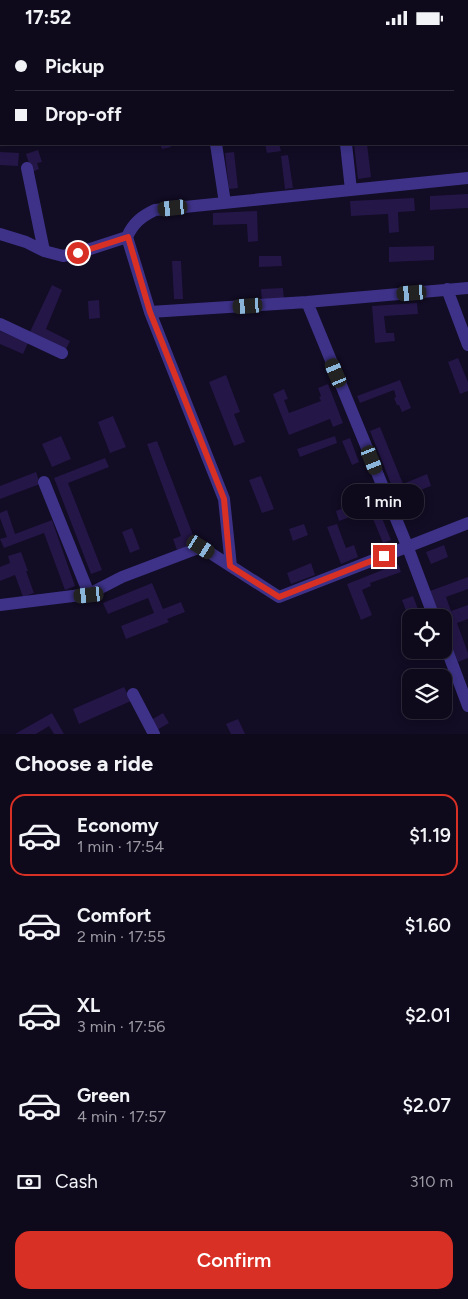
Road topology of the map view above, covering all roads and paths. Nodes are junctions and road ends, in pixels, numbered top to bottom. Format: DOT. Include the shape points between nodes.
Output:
graph roads {
  1 [pos="216,145"];
  2 [pos="346,145"];
  3 [pos="27,168"];
  4 [pos="468,178"];
  5 [pos="351,190"];
  6 [pos="225,203"];
  7 [pos="0,234"];
  8 [pos="128,237"];
  9 [pos="44,251"];
  10 [pos="468,288"];
  11 [pos="447,289"];
  12 [pos="307,303"];
  13 [pos="150,312"];
  14 [pos="0,324"];
  15 [pos="468,345"];
  16 [pos="62,353"];
  17 [pos="44,482"];
  18 [pos="468,523"];
  19 [pos="405,548"];
  20 [pos="230,566"];
  21 [pos="89,595"];
  22 [pos="0,605"];
  23 [pos="431,609"];
  24 [pos="450,659"];
  25 [pos="133,694"];
  26 [pos="468,706"];
  27 [pos="154,734"];
  1 -- 6 [label="street"];
  2 -- 5 [label="street"];
  3 -- 9 [label="street"];
  4 -- 5 [label="street"];
  5 -- 6 [label="street"];
  6 -- 8 [label="street" via="155,210 135,223"];
  7 -- 9 [label="street"];
  8 -- 9 [label="street" via="63,256"];
  8 -- 13 [label="street"];
  10 -- 11 [label="street"];
  11 -- 12 [label="street"];
  11 -- 15 [label="street"];
  12 -- 13 [label="street"];
  12 -- 19 [label="street"];
  13 -- 20 [label="street" via="224,499"];
  14 -- 16 [label="street"];
  17 -- 21 [label="street"];
  18 -- 19 [label="street"];
  19 -- 20 [label="street" via="279,597"];
  19 -- 23 [label="street"];
  20 -- 21 [label="street" via="201,547 122,577"];
  21 -- 22 [label="street"];
  24 -- 26 [label="street"];
  25 -- 27 [label="street"];
}
